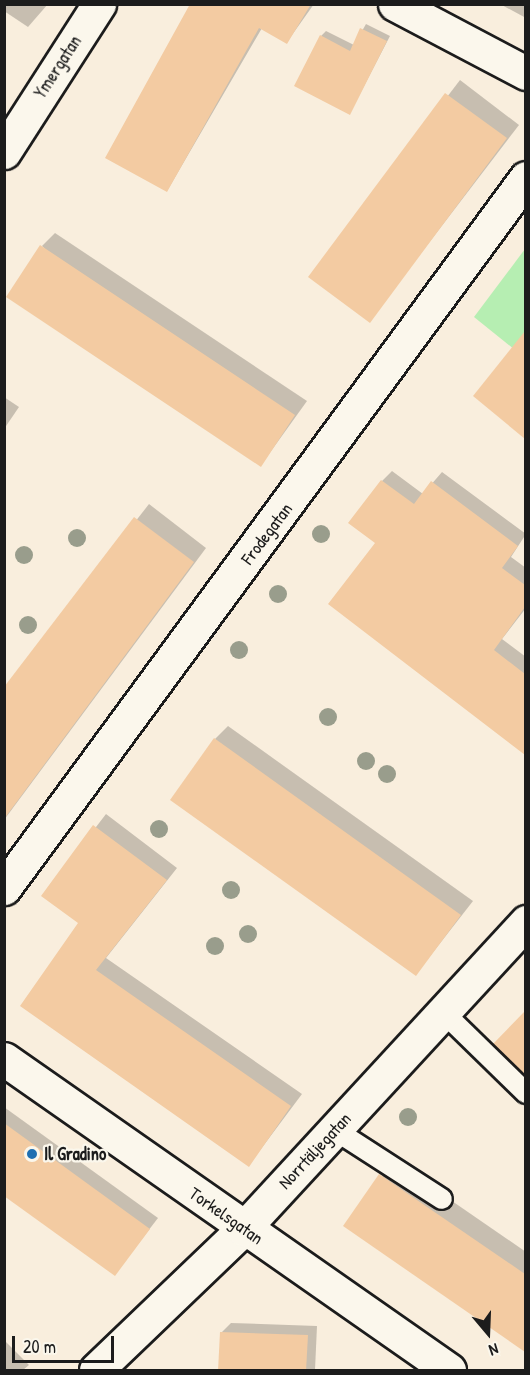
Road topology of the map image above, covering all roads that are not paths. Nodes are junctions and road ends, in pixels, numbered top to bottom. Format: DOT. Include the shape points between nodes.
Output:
graph roads {
  1 [pos="99,4"];
  2 [pos="395,4"];
  3 [pos="525,73"];
  4 [pos="9,134"];
  5 [pos="525,178"];
  6 [pos="4,888"];
  7 [pos="525,922"];
  8 [pos="443,1012"];
  9 [pos="4,1059"];
  10 [pos="525,1093"];
  11 [pos="335,1130"];
  12 [pos="442,1199"];
  13 [pos="243,1229"];
  14 [pos="96,1371"];
  15 [pos="449,1371"];
  1 -- 4 [label="street, Ymergatan"];
  2 -- 3 [label="street"];
  5 -- 6 [label="street, Frodegatan"];
  7 -- 8 [label="street, Norrtäljegatan"];
  8 -- 10 [label="lane"];
  8 -- 11 [label="street, Norrtäljegatan"];
  9 -- 13 [label="street, Torkelsgatan"];
  11 -- 12 [label="lane"];
  11 -- 13 [label="street, Norrtäljegatan"];
  13 -- 14 [label="street, Norrtäljegatan"];
  13 -- 15 [label="street, Torkelsgatan"];
}
